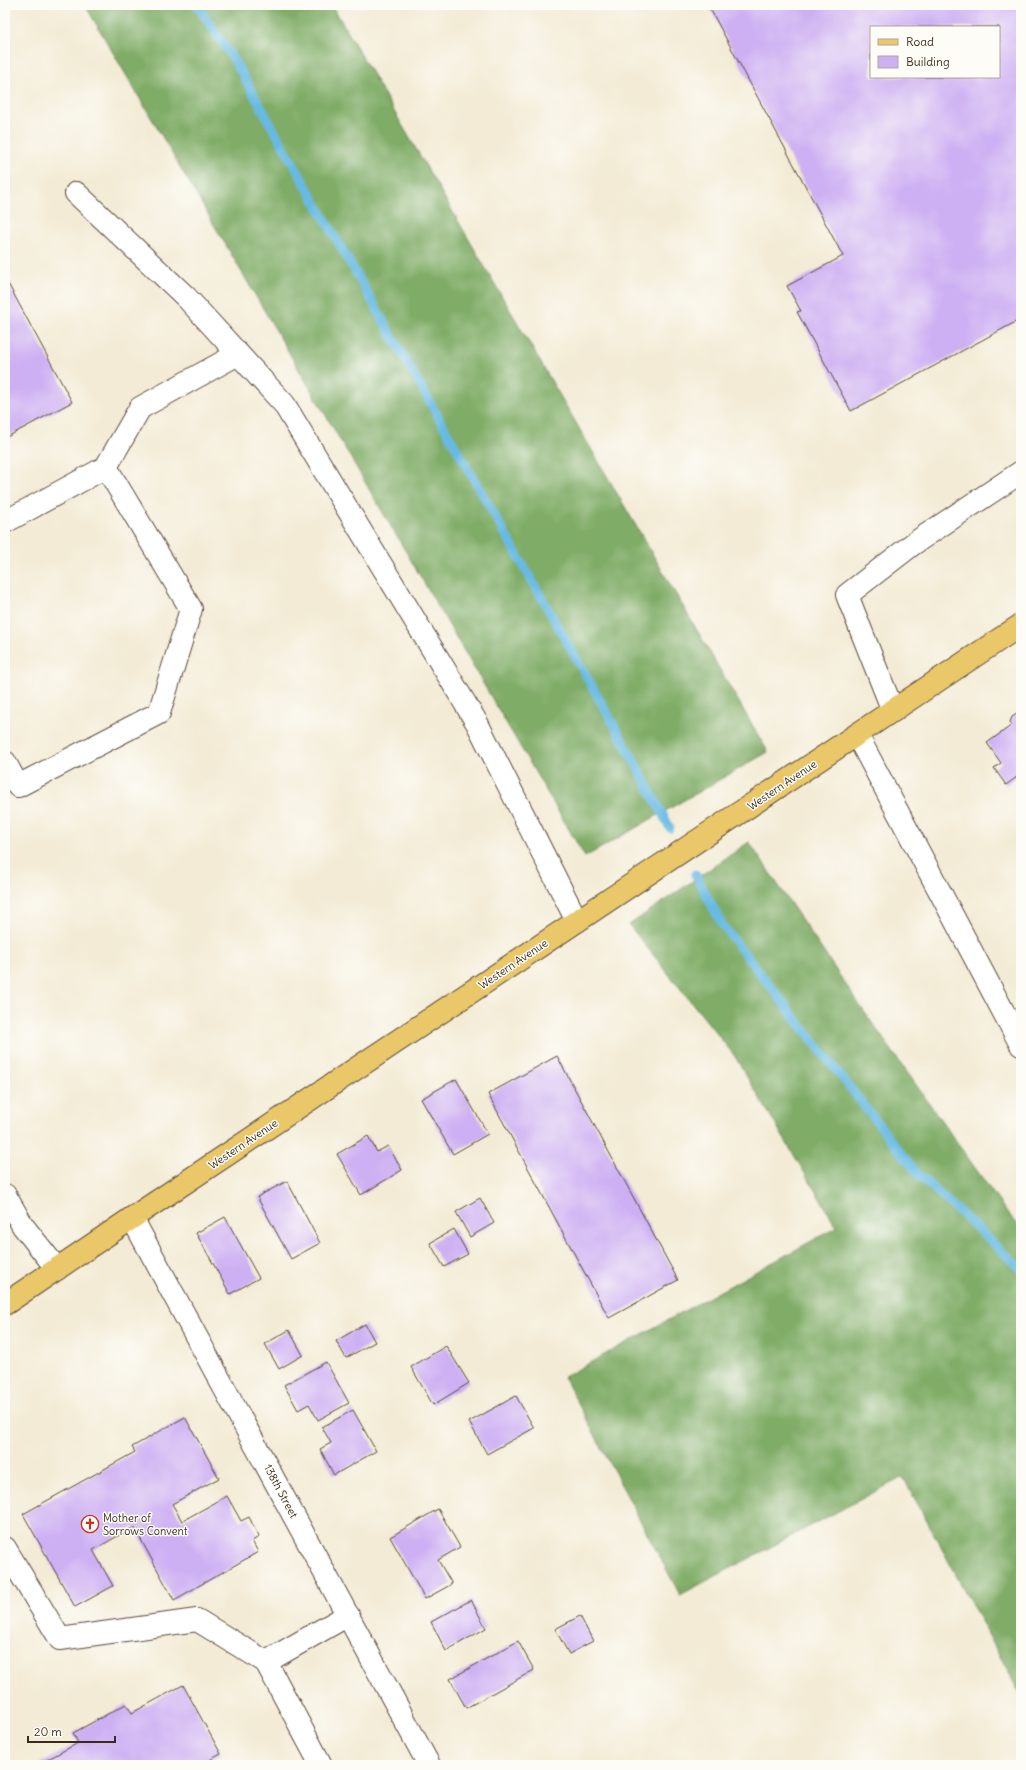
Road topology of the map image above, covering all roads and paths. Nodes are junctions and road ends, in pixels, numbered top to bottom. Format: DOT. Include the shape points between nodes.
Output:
graph roads {
  1 [pos="76,193"];
  2 [pos="238,354"];
  3 [pos="106,467"];
  4 [pos="1021,472"];
  5 [pos="5,522"];
  6 [pos="1020,630"];
  7 [pos="893,711"];
  8 [pos="857,735"];
  9 [pos="5,762"];
  10 [pos="577,921"];
  11 [pos="1021,1045"];
  12 [pos="5,1195"];
  13 [pos="132,1218"];
  14 [pos="57,1269"];
  15 [pos="5,1304"];
  16 [pos="5,1548"];
  17 [pos="348,1615"];
  18 [pos="266,1662"];
  19 [pos="321,1765"];
  20 [pos="429,1765"];
  1 -- 2 [label="street" via="186,297"];
  2 -- 3 [label="street" via="140,408"];
  2 -- 10 [label="street" via="284,404 477,723"];
  3 -- 5 [label="street"];
  3 -- 9 [label="street" via="191,609 159,713 18,786"];
  4 -- 7 [label="street" via="913,544 847,595"];
  6 -- 7 [label="main road, Western Avenue"];
  7 -- 8 [label="main road, Western Avenue"];
  8 -- 10 [label="main road, Western Avenue"];
  8 -- 11 [label="street"];
  10 -- 13 [label="main road, Western Avenue"];
  12 -- 14 [label="street" via="23,1226"];
  13 -- 14 [label="main road, Western Avenue"];
  13 -- 17 [label="street, 138th Street"];
  14 -- 15 [label="main road, Western Avenue"];
  16 -- 18 [label="street" via="60,1639 197,1620"];
  17 -- 18 [label="street"];
  17 -- 20 [label="street, 138th Street"];
  18 -- 19 [label="street"];
}
